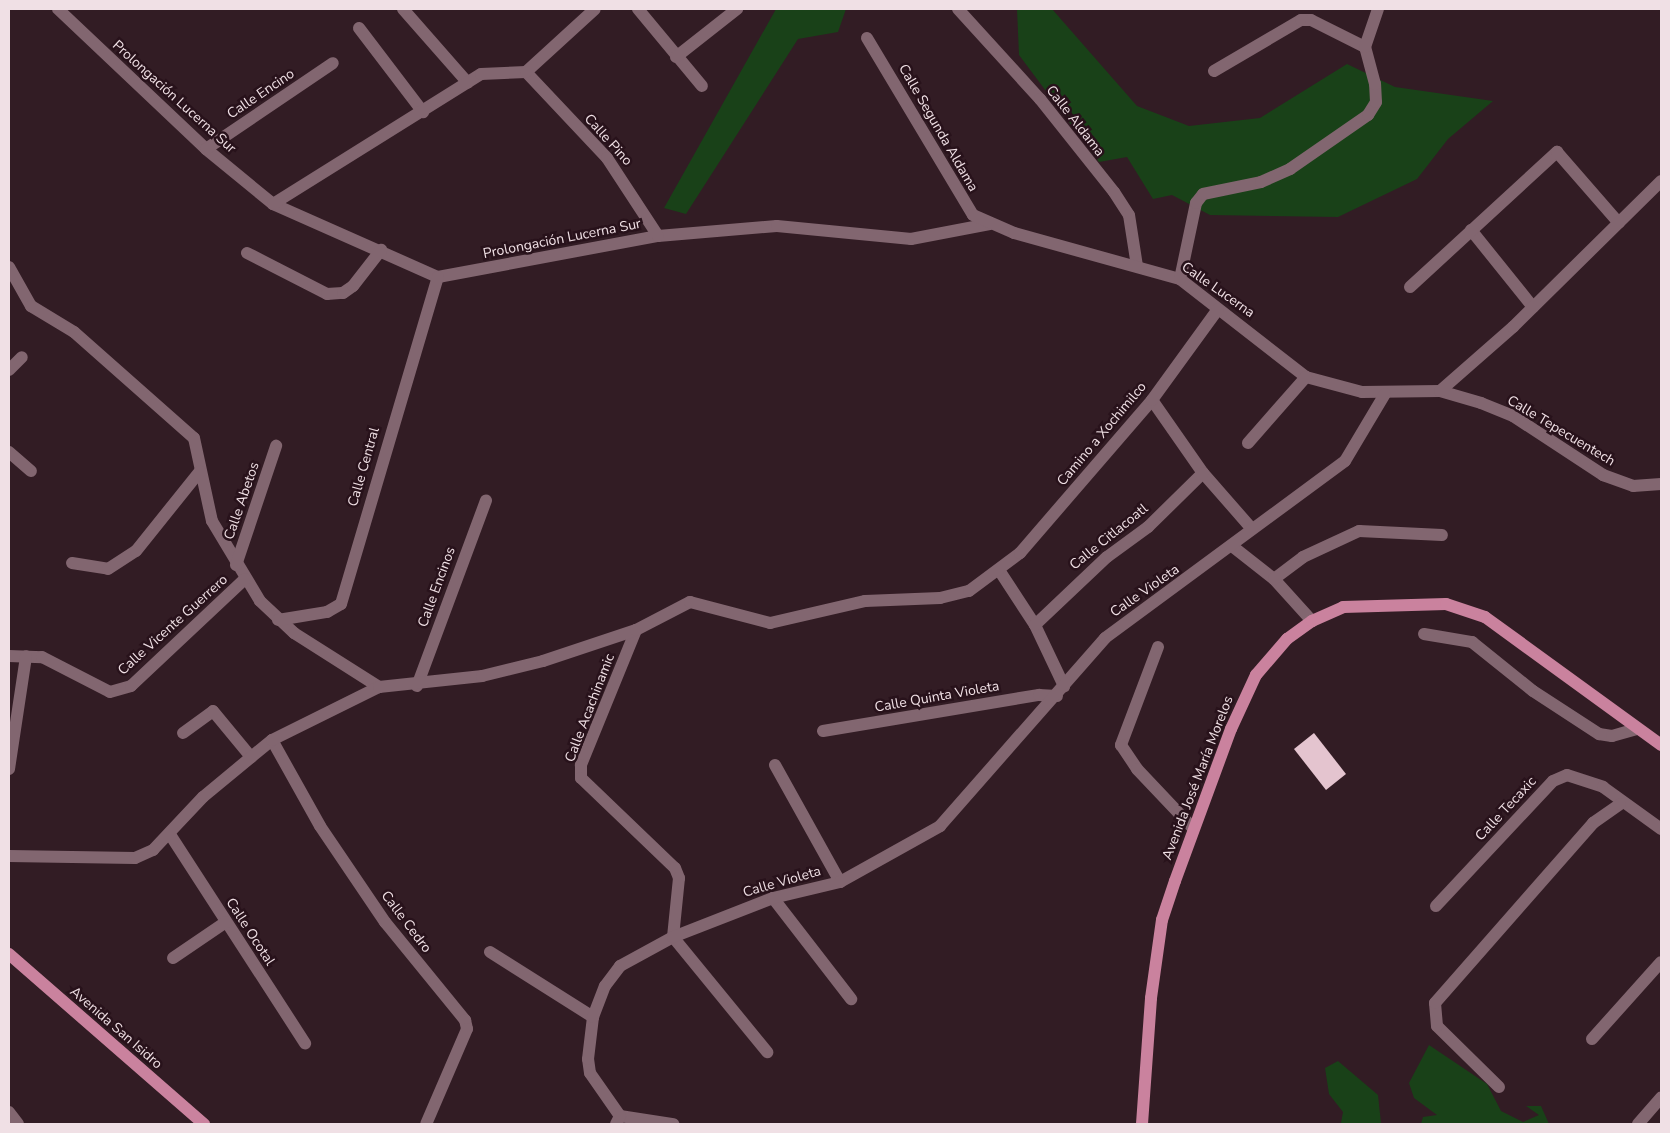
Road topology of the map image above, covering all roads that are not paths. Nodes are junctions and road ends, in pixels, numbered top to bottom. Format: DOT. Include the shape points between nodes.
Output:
graph roads {
  1 [pos="58,9"];
  2 [pos="403,9"];
  3 [pos="595,9"];
  4 [pos="638,9"];
  5 [pos="737,9"];
  6 [pos="958,9"];
  7 [pos="1378,9"];
  8 [pos="359,28"];
  9 [pos="867,38"];
  10 [pos="1365,47"];
  11 [pos="676,57"];
  12 [pos="333,63"];
  13 [pos="1214,71"];
  14 [pos="526,72"];
  15 [pos="468,83"];
  16 [pos="702,86"];
  17 [pos="424,112"];
  18 [pos="206,149"];
  19 [pos="1661,181"];
  20 [pos="274,204"];
  21 [pos="1619,223"];
  22 [pos="990,224"];
  23 [pos="1471,230"];
  24 [pos="658,236"];
  25 [pos="381,250"];
  26 [pos="247,253"];
  27 [pos="1138,266"];
  28 [pos="9,267"];
  29 [pos="438,277"];
  30 [pos="1180,279"];
  31 [pos="1410,288"];
  32 [pos="1533,307"];
  33 [pos="1218,309"];
  34 [pos="22,358"];
  35 [pos="9,370"];
  36 [pos="1306,377"];
  37 [pos="1440,391"];
  38 [pos="1385,394"];
  39 [pos="1152,400"];
  40 [pos="1248,443"];
  41 [pos="276,446"];
  42 [pos="9,452"];
  43 [pos="200,471"];
  44 [pos="31,472"];
  45 [pos="1203,473"];
  46 [pos="1661,484"];
  47 [pos="486,500"];
  48 [pos="1252,529"];
  49 [pos="1442,535"];
  50 [pos="1232,546"];
  51 [pos="72,563"];
  52 [pos="236,565"];
  53 [pos="998,570"];
  54 [pos="245,579"];
  55 [pos="1274,579"];
  56 [pos="278,620"];
  57 [pos="1312,621"];
  58 [pos="1035,625"];
  59 [pos="636,630"];
  60 [pos="1424,634"];
  61 [pos="1158,647"];
  62 [pos="9,656"];
  63 [pos="26,656"];
  64 [pos="417,686"];
  65 [pos="379,687"];
  66 [pos="1061,691"];
  67 [pos="1636,729"];
  68 [pos="823,732"];
  69 [pos="183,733"];
  70 [pos="272,740"];
  71 [pos="1661,746"];
  72 [pos="251,757"];
  73 [pos="775,765"];
  74 [pos="9,769"];
  75 [pos="1620,804"];
  76 [pos="1193,828"];
  77 [pos="1661,829"];
  78 [pos="171,836"];
  79 [pos="9,856"];
  80 [pos="840,882"];
  81 [pos="772,898"];
  82 [pos="1436,906"];
  83 [pos="226,922"];
  84 [pos="673,936"];
  85 [pos="490,952"];
  86 [pos="9,954"];
  87 [pos="173,958"];
  88 [pos="1661,962"];
  89 [pos="851,999"];
  90 [pos="594,1017"];
  91 [pos="1592,1039"];
  92 [pos="305,1043"];
  93 [pos="767,1052"];
  94 [pos="1499,1087"];
  95 [pos="1661,1098"];
  96 [pos="9,1112"];
  97 [pos="618,1120"];
  98 [pos="18,1124"];
  99 [pos="204,1124"];
  100 [pos="426,1124"];
  101 [pos="673,1124"];
  102 [pos="1142,1124"];
  103 [pos="1638,1124"];
  1 -- 18 [label="street, Prolongación Lucerna Sur"];
  2 -- 15 [label="street"];
  3 -- 14 [label="street"];
  4 -- 11 [label="street"];
  5 -- 11 [label="street"];
  6 -- 27 [label="street, Calle Aldama" via="1040,99 1114,192 1129,215"];
  7 -- 10 [label="street"];
  8 -- 17 [label="street"];
  9 -- 22 [label="street, Calle Segunda Aldama" via="919,120 964,204"];
  10 -- 13 [label="street" via="1311,20 1302,20"];
  10 -- 30 [label="street" via="1375,93 1368,115 1290,169 1261,182 1203,194 1196,203"];
  11 -- 16 [label="street"];
  12 -- 18 [label="street, Calle Encino"];
  14 -- 15 [label="street" via="481,74"];
  14 -- 24 [label="street, Calle Pino" via="607,158"];
  15 -- 17 [label="street"];
  17 -- 20 [label="street"];
  18 -- 20 [label="street, Prolongación Lucerna Sur"];
  19 -- 21 [label="street"];
  20 -- 25 [label="street, Prolongación Lucerna Sur"];
  21 -- 23 [label="street" via="1557,152"];
  21 -- 32 [label="street"];
  22 -- 24 [label="street, Prolongación Lucerna Sur" via="911,240 777,226"];
  22 -- 27 [label="street, Calle Lucerna"];
  23 -- 31 [label="street"];
  23 -- 32 [label="street"];
  24 -- 29 [label="street, Prolongación Lucerna Sur"];
  25 -- 26 [label="street" via="353,286 343,293 327,294"];
  25 -- 29 [label="street, Prolongación Lucerna Sur"];
  27 -- 30 [label="street, Calle Lucerna"];
  28 -- 43 [label="street" via="31,306 74,332 194,438"];
  29 -- 56 [label="street, Calle Central" via="341,604 327,612"];
  30 -- 33 [label="street, Calle Lucerna"];
  32 -- 37 [label="street"];
  33 -- 36 [label="street, Calle Lucerna"];
  33 -- 39 [label="street, Camino a Xochimilco"];
  34 -- 35 [label="street"];
  36 -- 38 [label="street, Calle Lucerna" via="1333,387"];
  36 -- 40 [label="street"];
  37 -- 38 [label="street, Calle Tepecuentech"];
  37 -- 46 [label="street, Calle Tepecuentech" via="1512,416 1603,475 1633,486"];
  38 -- 48 [label="street, Calle Violeta" via="1345,461"];
  39 -- 45 [label="street"];
  39 -- 53 [label="street, Camino a Xochimilco" via="1020,552"];
  41 -- 52 [label="street, Calle Abetos"];
  42 -- 44 [label="street"];
  43 -- 51 [label="street" via="136,551 108,569"];
  43 -- 52 [label="street" via="212,521"];
  45 -- 48 [label="street"];
  45 -- 58 [label="street, Calle Citlacoatl"];
  47 -- 64 [label="street, Calle Encinos"];
  48 -- 50 [label="street, Calle Violeta"];
  49 -- 55 [label="street" via="1359,531 1304,557"];
  50 -- 55 [label="street"];
  50 -- 66 [label="street, Calle Violeta" via="1105,638"];
  52 -- 54 [label="street"];
  53 -- 58 [label="street"];
  53 -- 59 [label="street, Camino a Xochimilco" via="969,591 940,598 865,601 770,623 690,602"];
  54 -- 56 [label="street"];
  54 -- 63 [label="street, Calle Vicente Guerrero" via="131,686 110,692 42,657"];
  55 -- 57 [label="street"];
  56 -- 65 [label="street"];
  57 -- 67 [label="main road, Avenida José María Morelos" via="1342,607 1446,604 1485,618"];
  57 -- 76 [label="main road, Avenida José María Morelos" via="1288,639 1256,675"];
  58 -- 66 [label="street"];
  59 -- 64 [label="street, Camino a Xochimilco" via="543,661"];
  59 -- 84 [label="street, Calle Acachinamic" via="581,765 581,778 675,868 679,878"];
  60 -- 67 [label="street" via="1472,642 1533,691 1599,734 1612,736"];
  61 -- 76 [label="street" via="1121,746 1137,769"];
  62 -- 63 [label="street, Calle Vicente Guerrero"];
  63 -- 74 [label="street"];
  64 -- 65 [label="street, Camino a Xochimilco"];
  65 -- 70 [label="street"];
  66 -- 68 [label="street, Calle Quinta Violeta"];
  66 -- 80 [label="street, Calle Violeta" via="940,826"];
  67 -- 71 [label="main road, Avenida José María Morelos"];
  69 -- 72 [label="street" via="213,711"];
  70 -- 72 [label="street"];
  70 -- 100 [label="street, Calle Cedro" via="320,826 385,922 465,1020 467,1029"];
  72 -- 78 [label="street" via="203,797"];
  73 -- 80 [label="street"];
  75 -- 77 [label="street, Calle Tecaxic"];
  75 -- 82 [label="street, Calle Tecaxic" via="1586,779 1567,775 1553,781"];
  75 -- 94 [label="street" via="1594,823 1435,1002 1437,1026"];
  76 -- 102 [label="main road, Avenida José María Morelos" via="1162,920 1143,1059"];
  78 -- 79 [label="street" via="135,858"];
  78 -- 83 [label="street, Calle Ocotal"];
  80 -- 81 [label="street, Calle Violeta"];
  81 -- 84 [label="street, Calle Violeta"];
  81 -- 89 [label="street"];
  83 -- 87 [label="street"];
  83 -- 92 [label="street, Calle Ocotal"];
  84 -- 90 [label="street, Calle Violeta" via="612,973"];
  84 -- 93 [label="street"];
  85 -- 90 [label="street"];
  86 -- 99 [label="main road, Avenida San Isidro"];
  88 -- 91 [label="street"];
  90 -- 97 [label="street, Calle Violeta" via="590,1073"];
  95 -- 103 [label="street"];
  96 -- 98 [label="street"];
  97 -- 101 [label="street"];
}
